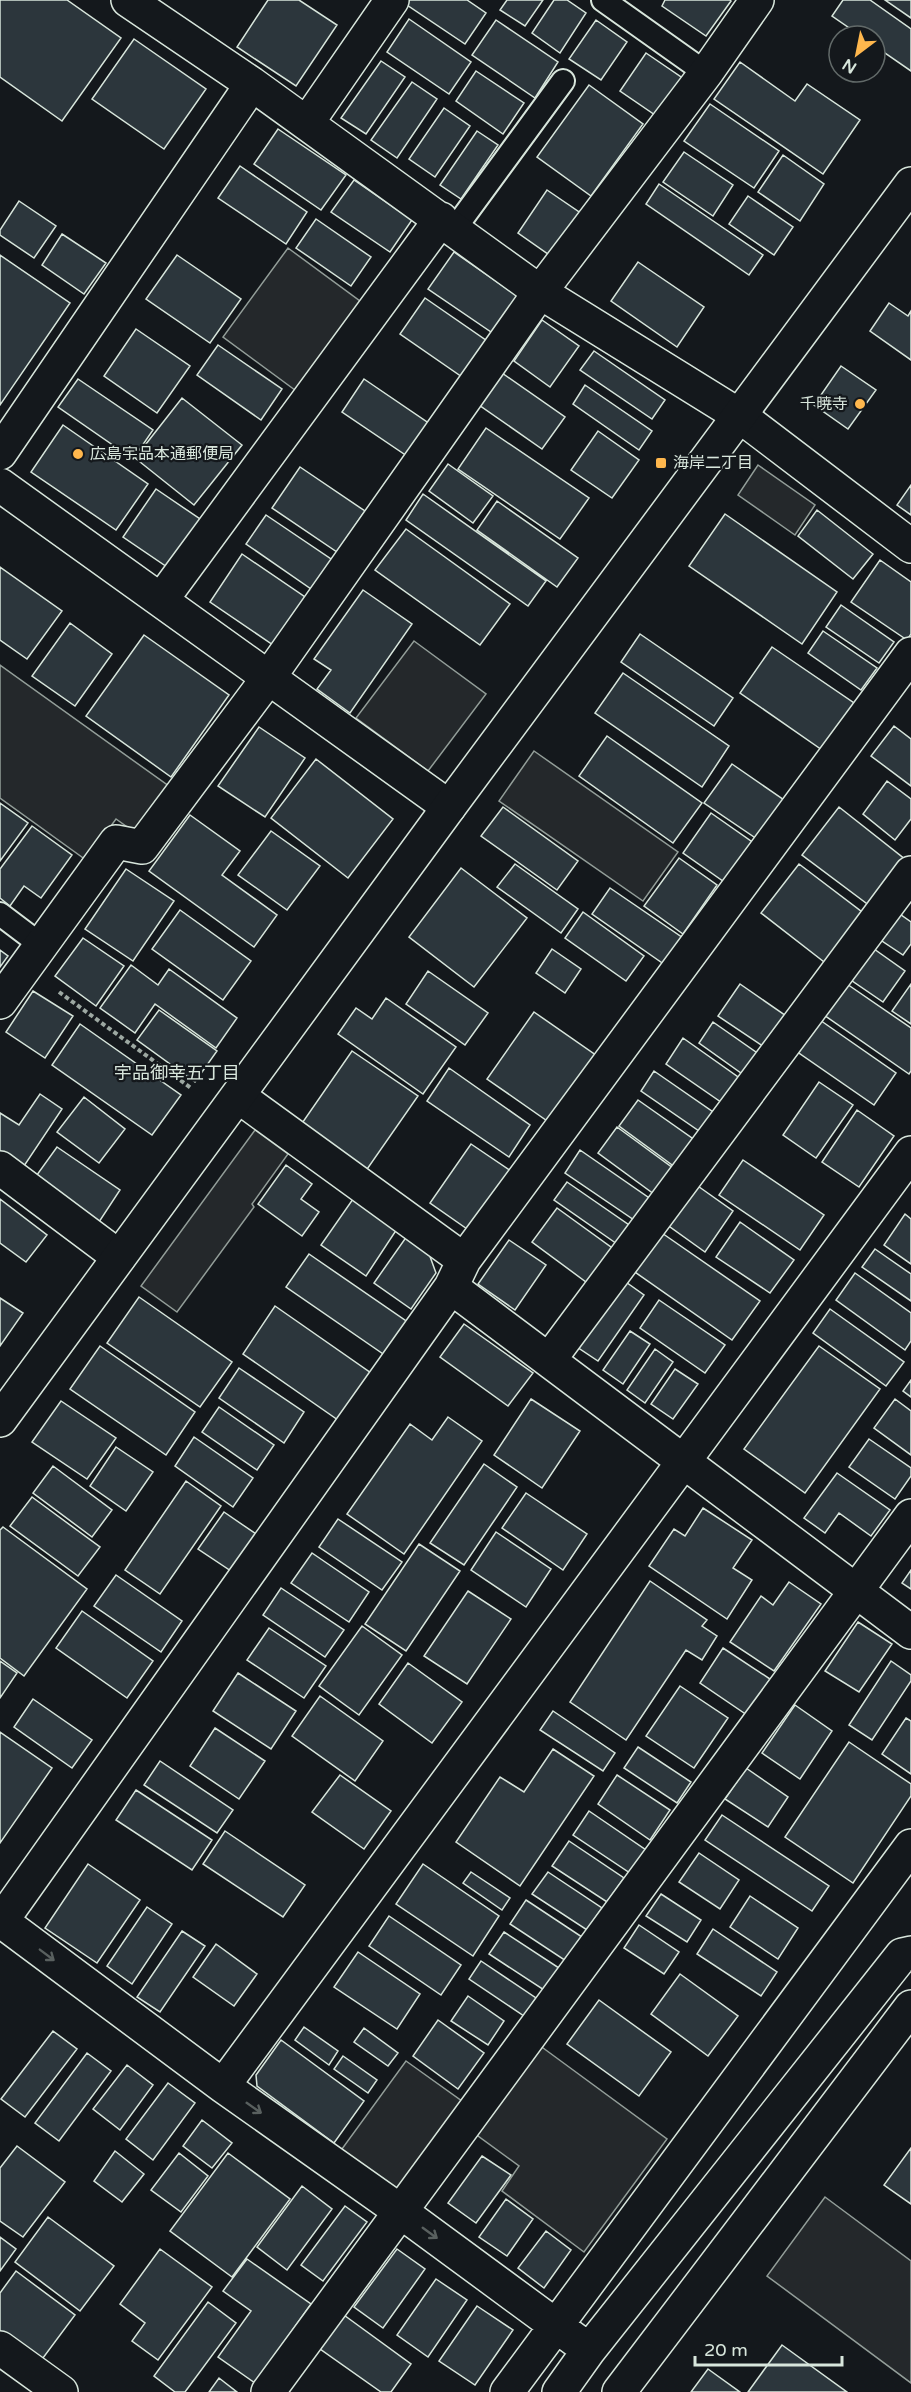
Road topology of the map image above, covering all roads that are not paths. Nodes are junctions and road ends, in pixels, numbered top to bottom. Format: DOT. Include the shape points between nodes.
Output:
graph roads {
  1 [pos="128,0"];
  2 [pos="392,0"];
  3 [pos="603,0"];
  4 [pos="757,0"];
  5 [pos="706,73"];
  6 [pos="563,81"];
  7 [pos="252,84"];
  8 [pos="307,123"];
  9 [pos="911,184"];
  10 [pos="447,225"];
  11 [pos="540,292"];
  12 [pos="740,416"];
  13 [pos="0,453"];
  14 [pos="0,484"];
  15 [pos="911,546"];
  16 [pos="162,599"];
  17 [pos="911,654"];
  18 [pos="269,677"];
  19 [pos="449,807"];
  20 [pos="911,873"];
  21 [pos="0,914"];
  22 [pos="33,956"];
  23 [pos="0,1002"];
  24 [pos="238,1096"];
  25 [pos="911,1153"];
  26 [pos="0,1168"];
  27 [pos="119,1257"];
  28 [pos="458,1274"];
  29 [pos="549,1360"];
  30 [pos="0,1420"];
  31 [pos="683,1460"];
  32 [pos="911,1516"];
  33 [pos="856,1591"];
  34 [pos="911,1632"];
  35 [pos="911,1846"];
  36 [pos="1,1921"];
  37 [pos="911,1953"];
  38 [pos="911,2007"];
  39 [pos="223,2086"];
  40 [pos="400,2211"];
  41 [pos="558,2326"];
  42 [pos="0,2348"];
  43 [pos="589,2350"];
  44 [pos="61,2392"];
  45 [pos="268,2392"];
  46 [pos="507,2392"];
  47 [pos="559,2392"];
  48 [pos="619,2392"];
  1 -- 7 [label="street"];
  2 -- 8 [label="street"];
  3 -- 5 [label="lane"];
  4 -- 5 [label="street"];
  5 -- 11 [label="street"];
  6 -- 10 [label="lane"];
  7 -- 8 [label="street"];
  7 -- 13 [label="street"];
  8 -- 10 [label="street"];
  9 -- 12 [label="street"];
  10 -- 11 [label="street"];
  10 -- 16 [label="street"];
  11 -- 12 [label="street"];
  11 -- 18 [label="street"];
  12 -- 15 [label="street"];
  12 -- 19 [label="street"];
  14 -- 16 [label="street"];
  16 -- 18 [label="street"];
  17 -- 28 [label="street"];
  18 -- 19 [label="street"];
  18 -- 22 [label="street" via="142,847 116,842"];
  19 -- 24 [label="street"];
  20 -- 29 [label="street"];
  21 -- 22 [label="lane"];
  22 -- 23 [label="street"];
  24 -- 27 [label="street"];
  24 -- 28 [label="street"];
  25 -- 31 [label="street"];
  26 -- 27 [label="street"];
  27 -- 30 [label="street"];
  28 -- 29 [label="street"];
  28 -- 36 [label="street"];
  29 -- 31 [label="street"];
  31 -- 33 [label="street"];
  31 -- 39 [label="street"];
  32 -- 33 [label="street"];
  33 -- 34 [label="street"];
  33 -- 40 [label="street"];
  35 -- 41 [label="street"];
  36 -- 39 [label="street, one-way"];
  37 -- 43 [label="street" via="902,1955"];
  38 -- 48 [label="street"];
  39 -- 40 [label="street, one-way"];
  40 -- 41 [label="street, one-way"];
  40 -- 45 [label="street"];
  41 -- 43 [label="street"];
  41 -- 46 [label="street"];
  42 -- 44 [label="street"];
  43 -- 47 [label="street"];
}
